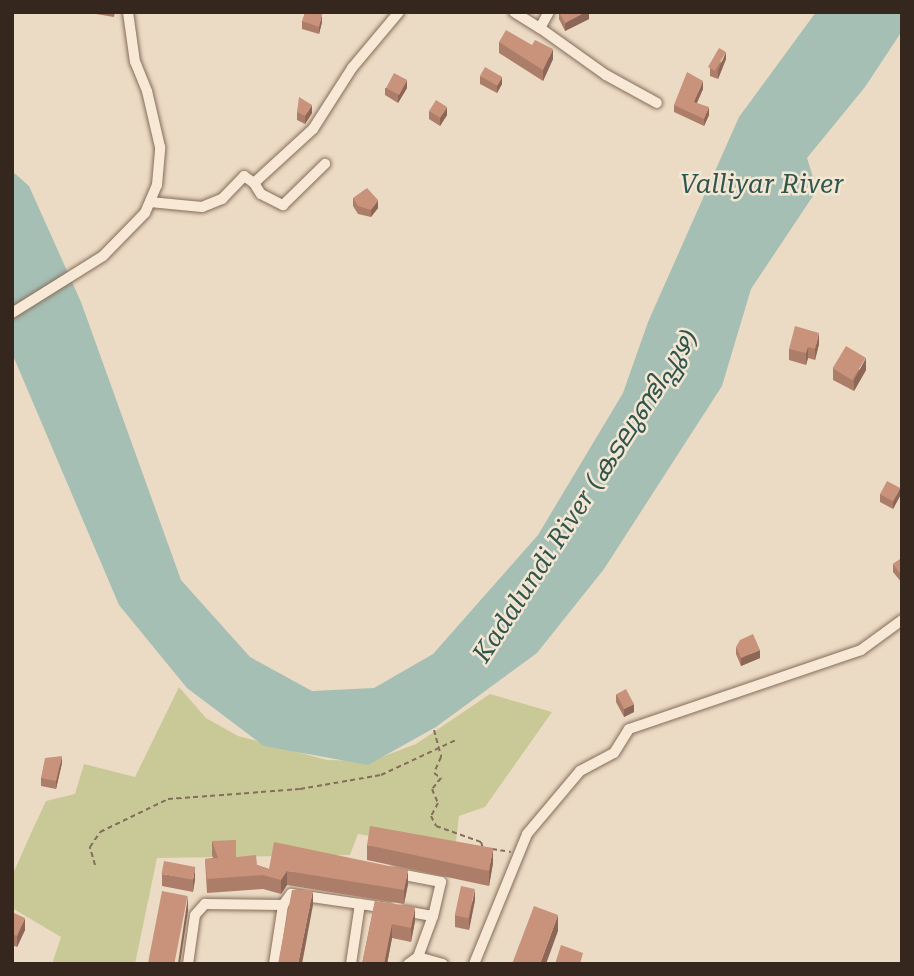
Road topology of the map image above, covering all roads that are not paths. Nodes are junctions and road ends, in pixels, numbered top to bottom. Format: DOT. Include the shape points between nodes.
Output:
graph roads {
  1 [pos="128,12"];
  2 [pos="399,12"];
  3 [pos="514,12"];
  4 [pos="549,12"];
  5 [pos="540,28"];
  6 [pos="657,103"];
  7 [pos="325,164"];
  8 [pos="254,183"];
  9 [pos="149,202"];
  10 [pos="12,313"];
  11 [pos="902,620"];
  12 [pos="387,872"];
  13 [pos="360,904"];
  14 [pos="283,905"];
  15 [pos="433,916"];
  16 [pos="413,960"];
  17 [pos="188,964"];
  18 [pos="274,964"];
  19 [pos="351,964"];
  20 [pos="443,964"];
  21 [pos="474,964"];
  1 -- 9 [label="street" via="135,62 160,147 157,185"];
  2 -- 8 [label="street" via="352,68 313,130"];
  3 -- 5 [label="street"];
  4 -- 5 [label="street"];
  5 -- 6 [label="street"];
  7 -- 8 [label="street" via="283,205 261,194"];
  8 -- 9 [label="street" via="244,176 222,199 202,207"];
  9 -- 10 [label="street" via="145,213 87,266"];
  11 -- 21 [label="street" via="861,650 629,729 614,752 580,771 527,834"];
  12 -- 15 [label="street" via="441,882"];
  13 -- 14 [label="street" via="291,894"];
  13 -- 15 [label="street"];
  13 -- 19 [label="street"];
  14 -- 17 [label="street" via="205,904 195,915"];
  14 -- 18 [label="street"];
  15 -- 16 [label="street"];
  16 -- 20 [label="street"];
}
